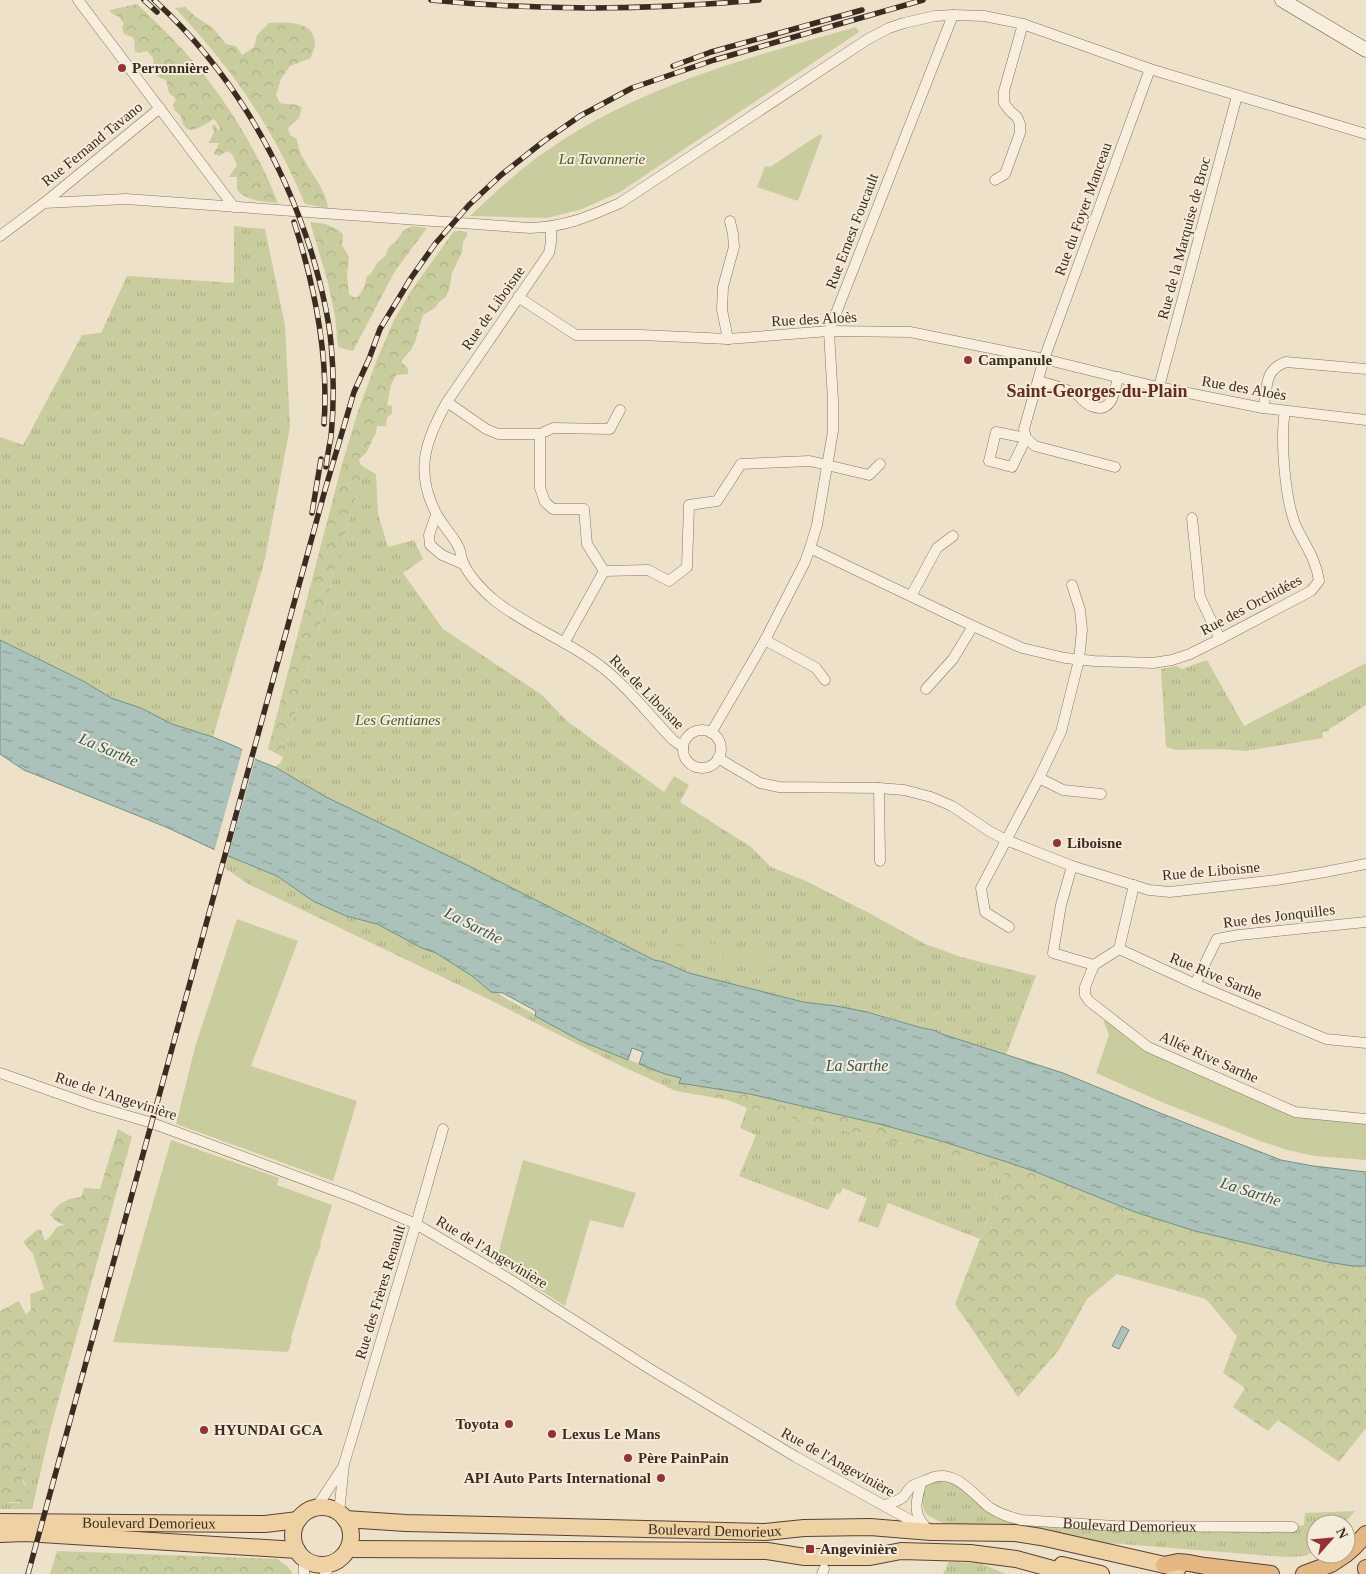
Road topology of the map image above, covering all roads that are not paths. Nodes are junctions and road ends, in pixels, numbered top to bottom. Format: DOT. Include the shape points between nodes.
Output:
graph roads {
  1 [pos="78,0"];
  2 [pos="1282,0"];
  3 [pos="953,15"];
  4 [pos="1023,24"];
  5 [pos="1366,50"];
  6 [pos="1150,68"];
  7 [pos="1237,96"];
  8 [pos="160,108"];
  9 [pos="1366,134"];
  10 [pos="995,180"];
  11 [pos="44,203"];
  12 [pos="234,207"];
  13 [pos="730,221"];
  14 [pos="550,227"];
  15 [pos="0,236"];
  16 [pos="518,297"];
  17 [pos="829,331"];
  18 [pos="728,339"];
  19 [pos="1044,359"];
  20 [pos="1366,369"];
  21 [pos="1118,377"];
  22 [pos="1038,380"];
  23 [pos="1159,387"];
  24 [pos="447,402"];
  25 [pos="1263,408"];
  26 [pos="620,410"];
  27 [pos="1286,411"];
  28 [pos="1366,420"];
  29 [pos="540,434"];
  30 [pos="880,464"];
  31 [pos="828,466"];
  32 [pos="1116,467"];
  33 [pos="436,515"];
  34 [pos="1192,518"];
  35 [pos="954,536"];
  36 [pos="810,548"];
  37 [pos="463,564"];
  38 [pos="604,571"];
  39 [pos="1072,585"];
  40 [pos="911,596"];
  41 [pos="973,626"];
  42 [pos="1220,639"];
  43 [pos="765,640"];
  44 [pos="564,643"];
  45 [pos="1079,660"];
  46 [pos="825,680"];
  47 [pos="926,688"];
  48 [pos="711,733"];
  49 [pos="683,747"];
  50 [pos="718,758"];
  51 [pos="1039,778"];
  52 [pos="879,788"];
  53 [pos="1101,794"];
  54 [pos="1006,840"];
  55 [pos="880,861"];
  56 [pos="1366,864"];
  57 [pos="1072,866"];
  58 [pos="1134,885"];
  59 [pos="1366,922"];
  60 [pos="1009,927"];
  61 [pos="1119,949"];
  62 [pos="1094,965"];
  63 [pos="1195,984"];
  64 [pos="1366,1043"];
  65 [pos="0,1073"];
  66 [pos="1366,1119"];
  67 [pos="443,1129"];
  68 [pos="416,1224"];
  69 [pos="344,1464"];
  70 [pos="920,1483"];
  71 [pos="884,1505"];
  72 [pos="316,1508"];
  73 [pos="342,1516"];
  74 [pos="298,1520"];
  75 [pos="0,1522"];
  76 [pos="926,1526"];
  77 [pos="1293,1527"];
  78 [pos="0,1534"];
  79 [pos="1366,1534"];
  80 [pos="1356,1545"];
  81 [pos="348,1549"];
  82 [pos="301,1554"];
  83 [pos="1016,1559"];
  84 [pos="1331,1564"];
  85 [pos="1366,1568"];
  86 [pos="328,1569"];
  87 [pos="1162,1570"];
  88 [pos="304,1574"];
  89 [pos="1071,1574"];
  90 [pos="1101,1574"];
  91 [pos="1212,1574"];
  92 [pos="1271,1574"];
  93 [pos="1304,1574"];
  94 [pos="1355,1574"];
  1 -- 8 [label="street"];
  2 -- 5 [label="main road"];
  3 -- 4 [label="street" via="984,16"];
  3 -- 14 [label="street" via="904,23 868,39 620,203 586,218"];
  3 -- 17 [label="street, Rue Ernest Foucault"];
  4 -- 6 [label="street"];
  4 -- 10 [label="street" via="1004,91 1004,103 1017,117 1020,133 1005,174"];
  6 -- 7 [label="street"];
  6 -- 19 [label="street, Rue du Foyer Manceau"];
  7 -- 9 [label="street"];
  7 -- 23 [label="street, Rue de la Marquise de Broc"];
  8 -- 11 [label="street, Rue Fernand Tavano"];
  8 -- 12 [label="street"];
  11 -- 12 [label="street" via="126,199"];
  11 -- 15 [label="street, Rue Fernand Tavano"];
  12 -- 14 [label="street"];
  13 -- 18 [label="street" via="734,247 723,287 722,310"];
  14 -- 16 [label="street, Rue de Liboisne" via="549,253"];
  16 -- 18 [label="street, Rue des Aloès" via="576,335"];
  16 -- 24 [label="street, Rue de Liboisne"];
  17 -- 18 [label="street, Rue des Aloès"];
  17 -- 19 [label="street, Rue des Aloès" via="910,332"];
  17 -- 31 [label="street, Rue Ernest Foucault" via="833,431"];
  19 -- 21 [label="street, Rue des Aloès"];
  19 -- 22 [label="street, Rue du Foyer Manceau"];
  20 -- 25 [label="street" via="1286,362 1268,374"];
  21 -- 22 [label="street" via="1113,400 1100,408 1090,406 1065,389"];
  21 -- 23 [label="street, Rue des Aloès"];
  22 -- 32 [label="street, Rue du Foyer Manceau" via="1024,429 1026,438 1035,446"];
  23 -- 25 [label="street, Rue des Aloès"];
  24 -- 29 [label="street" via="498,434"];
  24 -- 33 [label="street, Rue de Liboisne" via="433,426 425,451 428,496"];
  25 -- 27 [label="street, Rue des Aloès"];
  26 -- 29 [label="street" via="610,429 553,428"];
  27 -- 28 [label="street, Rue des Aloès"];
  27 -- 42 [label="street, Rue des Orchidées" via="1283,422 1288,494 1295,523 1317,567 1319,581 1311,592"];
  29 -- 38 [label="street" via="540,488 545,502 553,509 584,509 587,544"];
  30 -- 31 [label="street" via="869,475"];
  31 -- 36 [label="street, Rue Ernest Foucault"];
  31 -- 38 [label="street" via="810,461 741,464 717,501 689,505 687,567 669,581 648,570"];
  33 -- 37 [label="street, Rue de Liboisne" via="459,548"];
  33 -- 37 [label="street, Rue de Liboisne" via="429,535 430,545 442,555"];
  34 -- 42 [label="street" via="1200,597"];
  35 -- 40 [label="street" via="937,548"];
  36 -- 40 [label="street, Rue des Orchidées"];
  36 -- 43 [label="street, Rue Ernest Foucault"];
  37 -- 44 [label="street, Rue de Liboisne" via="494,600"];
  38 -- 44 [label="street"];
  39 -- 45 [label="street" via="1082,630"];
  40 -- 41 [label="street, Rue des Orchidées"];
  41 -- 45 [label="street, Rue des Orchidées" via="1022,648"];
  41 -- 47 [label="street" via="953,659"];
  42 -- 45 [label="street, Rue des Orchidées" via="1190,654 1153,663"];
  43 -- 46 [label="street" via="816,668"];
  43 -- 48 [label="street, Rue Ernest Foucault"];
  44 -- 49 [label="street, Rue de Liboisne" via="615,678"];
  45 -- 51 [label="street" via="1061,732"];
  48 -- 49 [label="street, Rue de Liboisne" via="696,731 685,740"];
  48 -- 50 [label="street" via="716,736 720,747"];
  49 -- 50 [label="street, Rue de Liboisne" via="686,760 696,767 709,766"];
  50 -- 52 [label="street, Rue de Liboisne" via="760,783 779,787"];
  51 -- 53 [label="street" via="1063,790"];
  51 -- 54 [label="street"];
  52 -- 54 [label="street, Rue de Liboisne" via="931,796"];
  52 -- 55 [label="street"];
  54 -- 57 [label="street, Rue de Liboisne"];
  54 -- 60 [label="street" via="981,888 985,912"];
  56 -- 58 [label="street, Rue de Liboisne" via="1301,876 1170,892"];
  57 -- 58 [label="street, Rue de Liboisne"];
  57 -- 62 [label="street" via="1052,953"];
  58 -- 61 [label="street"];
  59 -- 63 [label="street, Rue des Jonquilles" via="1217,939"];
  61 -- 62 [label="street"];
  61 -- 63 [label="street, Rue Rive Sarthe"];
  62 -- 66 [label="street, Allée Rive Sarthe" via="1085,987 1089,1001 1148,1047 1295,1112"];
  63 -- 64 [label="street, Rue Rive Sarthe" via="1326,1039"];
  65 -- 68 [label="street, Rue de l'Angevinière" via="149,1122"];
  67 -- 68 [label="street, Rue des Frères Renault"];
  68 -- 69 [label="street, Rue des Frères Renault"];
  68 -- 71 [label="street, Rue de l'Angevinière" via="796,1457"];
  69 -- 72 [label="street, Rue des Frères Renault"];
  69 -- 73 [label="street, Rue des Frères Renault"];
  70 -- 71 [label="street" via="912,1486 897,1501"];
  70 -- 76 [label="street" via="917,1513"];
  70 -- 77 [label="street, Boulevard Demorieux" via="932,1477 951,1477 990,1508 1021,1520 1115,1526"];
  71 -- 76 [label="street, Rue de l'Angevinière"];
  72 -- 73 [label="main road" via="330,1508"];
  72 -- 74 [label="main road"];
  73 -- 76 [label="main road, Boulevard Demorieux" via="406,1523 765,1532 804,1528"];
  73 -- 81 [label="main road" via="351,1534"];
  74 -- 75 [label="main road, Boulevard Demorieux" via="264,1524"];
  74 -- 82 [label="main road" via="293,1538"];
  76 -- 87 [label="main road, Boulevard Demorieux" via="1026,1534 1116,1553"];
  78 -- 82 [label="main road, Boulevard Demorieux"];
  79 -- 80 [label="highway"];
  81 -- 83 [label="main road, Boulevard Demorieux" via="767,1550 805,1557 870,1557 901,1551 970,1553"];
  81 -- 86 [label="main road"];
  82 -- 86 [label="main road"];
  82 -- 88 [label="street"];
  83 -- 89 [label="main road"];
  83 -- 90 [label="main road" via="1028,1556"];
  84 -- 93 [label="highway"];
  85 -- 94 [label="main road"];
  87 -- 91 [label="main road, Boulevard Demorieux"];
  87 -- 92 [label="highway" via="1178,1562"];
}
